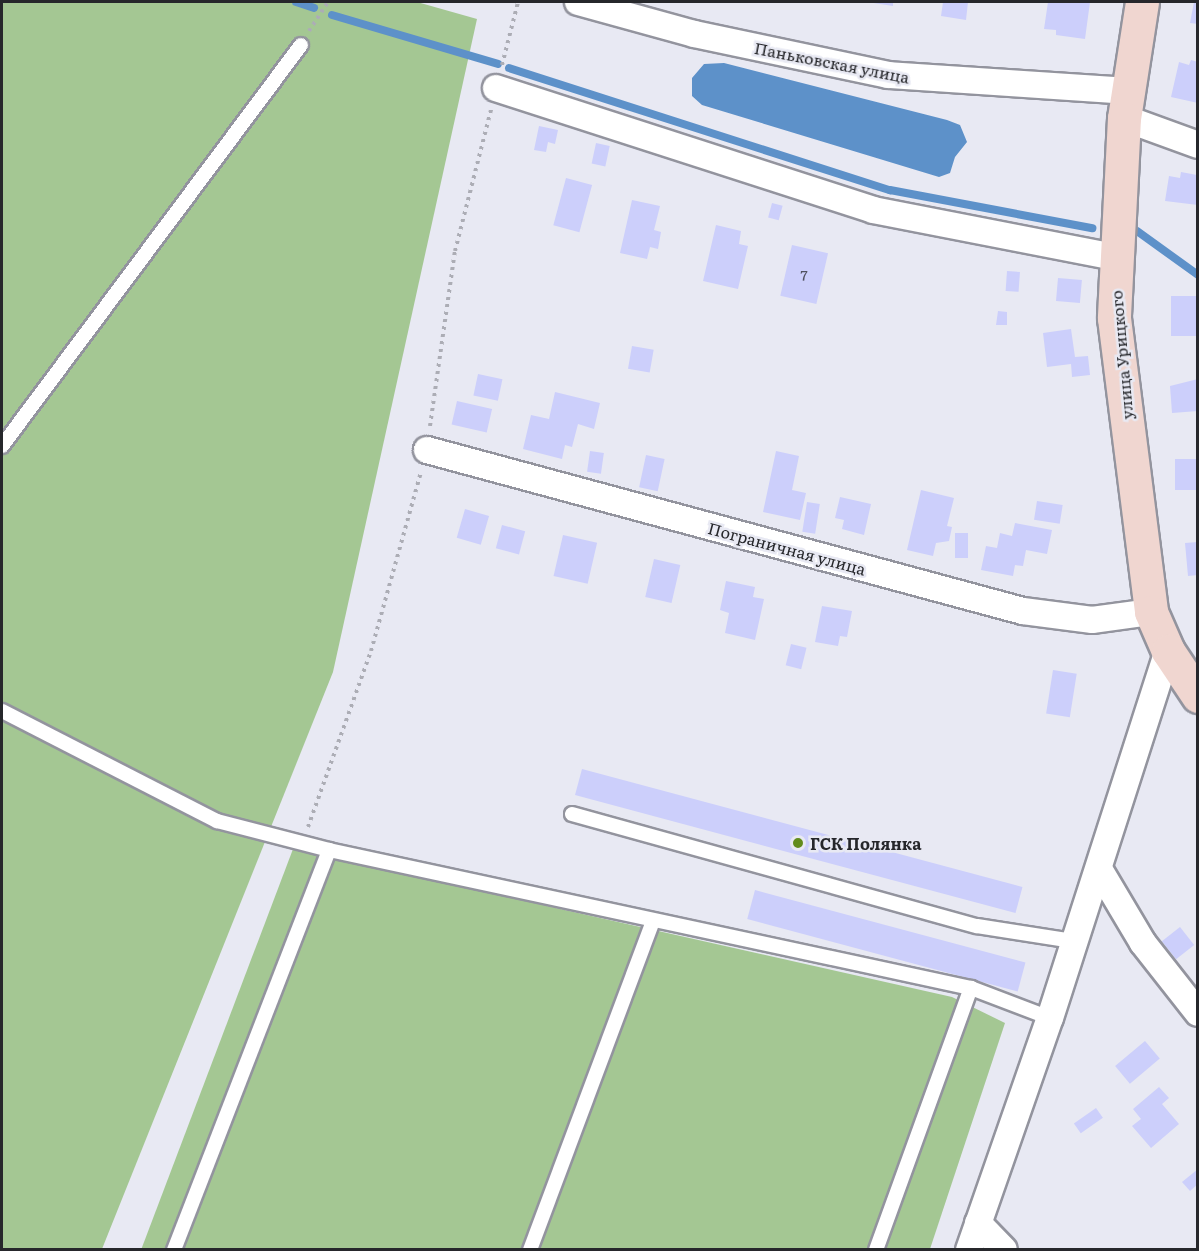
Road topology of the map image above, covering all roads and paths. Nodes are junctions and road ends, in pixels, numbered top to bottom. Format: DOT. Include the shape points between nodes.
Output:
graph roads {
  1 [pos="328,2"];
  2 [pos="578,2"];
  3 [pos="1142,2"];
  4 [pos="317,19"];
  5 [pos="301,45"];
  6 [pos="496,88"];
  7 [pos="1125,104"];
  8 [pos="1197,145"];
  9 [pos="1114,257"];
  10 [pos="2,446"];
  11 [pos="427,450"];
  12 [pos="1151,612"];
  13 [pos="1168,651"];
  14 [pos="1197,696"];
  15 [pos="2,711"];
  16 [pos="572,814"];
  17 [pos="329,850"];
  18 [pos="1099,869"];
  19 [pos="653,921"];
  20 [pos="1073,941"];
  21 [pos="971,988"];
  22 [pos="1197,1013"];
  23 [pos="1050,1018"];
  24 [pos="978,1223"];
  25 [pos="174,1250"];
  26 [pos="530,1250"];
  27 [pos="876,1250"];
  28 [pos="969,1250"];
  29 [pos="1004,1250"];
  1 -- 4 [label="path"];
  2 -- 7 [label="street, Паньковская улица" via="694,34 888,75"];
  3 -- 7 [label="main road, улица Урицкого"];
  5 -- 10 [label="lane"];
  6 -- 9 [label="street" via="873,210"];
  7 -- 8 [label="street, Паньковская улица"];
  7 -- 9 [label="main road, улица Урицкого"];
  9 -- 12 [label="main road, улица Урицкого" via="1114,318"];
  11 -- 12 [label="street, Пограничная улица" via="1023,611 1092,620"];
  12 -- 13 [label="main road, улица Урицкого"];
  13 -- 14 [label="main road, улица Урицкого"];
  13 -- 18 [label="street"];
  15 -- 17 [label="lane" via="217,821"];
  16 -- 20 [label="lane" via="976,926"];
  17 -- 19 [label="lane"];
  17 -- 25 [label="lane"];
  18 -- 20 [label="street"];
  18 -- 22 [label="street" via="1143,943"];
  19 -- 21 [label="lane"];
  19 -- 26 [label="lane"];
  20 -- 23 [label="street"];
  21 -- 23 [label="lane"];
  21 -- 27 [label="lane"];
  23 -- 24 [label="street"];
  24 -- 28 [label="street"];
  24 -- 29 [label="street"];
}
